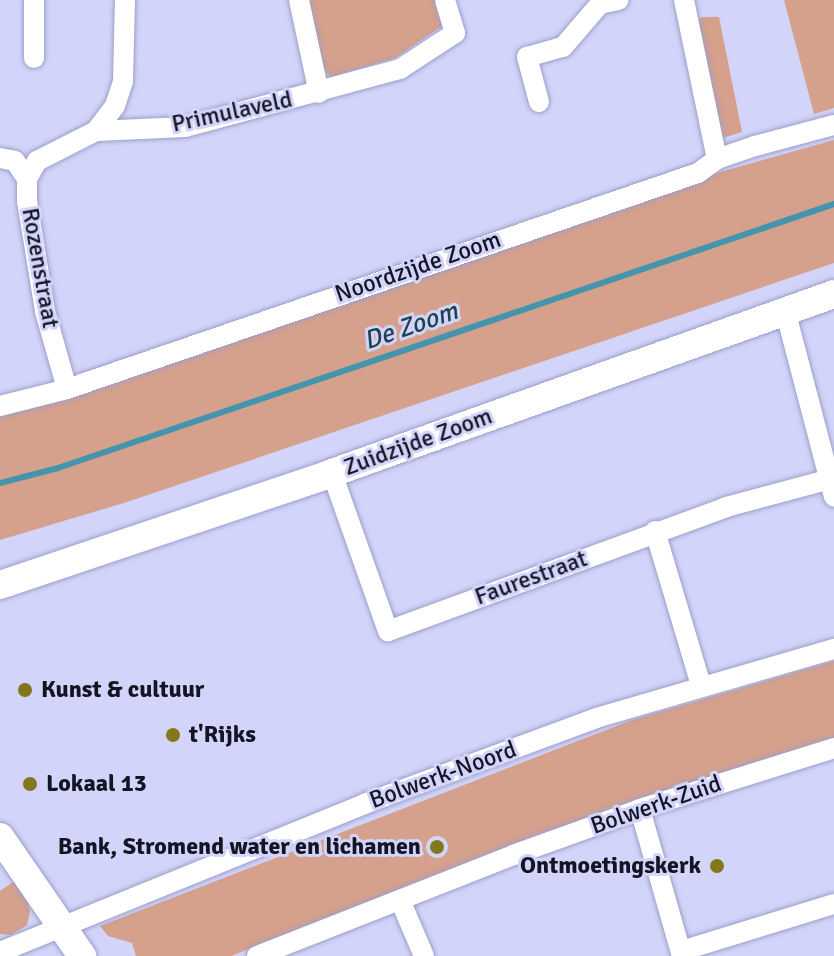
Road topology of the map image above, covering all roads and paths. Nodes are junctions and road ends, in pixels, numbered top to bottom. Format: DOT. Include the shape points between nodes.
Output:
graph roads {
  1 [pos="34,0"];
  2 [pos="125,0"];
  3 [pos="299,0"];
  4 [pos="445,0"];
  5 [pos="619,0"];
  6 [pos="684,0"];
  7 [pos="34,58"];
  8 [pos="319,93"];
  9 [pos="539,102"];
  10 [pos="834,125"];
  11 [pos="96,131"];
  12 [pos="0,158"];
  13 [pos="717,159"];
  14 [pos="27,179"];
  15 [pos="834,294"];
  16 [pos="785,310"];
  17 [pos="67,389"];
  18 [pos="0,406"];
  19 [pos="332,473"];
  20 [pos="833,485"];
  21 [pos="655,531"];
  22 [pos="0,585"];
  23 [pos="834,649"];
  24 [pos="701,685"];
  25 [pos="834,748"];
  26 [pos="640,809"];
  27 [pos="0,837"];
  28 [pos="400,900"];
  29 [pos="834,904"];
  30 [pos="61,927"];
  31 [pos="0,952"];
  32 [pos="682,954"];
  33 [pos="82,956"];
  34 [pos="257,956"];
  35 [pos="424,956"];
  1 -- 7 [label="street"];
  2 -- 11 [label="street, Rozenstraat" via="123,81 115,106"];
  3 -- 8 [label="street, Primulaveld"];
  4 -- 8 [label="street, Primulaveld" via="455,33 400,69"];
  5 -- 9 [label="street" via="600,4 563,47 527,57"];
  6 -- 13 [label="street"];
  8 -- 11 [label="street, Primulaveld" via="185,127"];
  10 -- 13 [label="street, Noordzijde Zoom"];
  11 -- 14 [label="street, Rozenstraat" via="37,161"];
  12 -- 14 [label="street" via="15,161"];
  13 -- 17 [label="street, Noordzijde Zoom" via="698,173"];
  14 -- 17 [label="street, Rozenstraat" via="45,311"];
  15 -- 16 [label="main road, Zuidzijde Zoom"];
  16 -- 19 [label="main road, Zuidzijde Zoom"];
  16 -- 20 [label="street"];
  17 -- 18 [label="street, Noordzijde Zoom"];
  19 -- 21 [label="street, Faurestraat" via="388,631"];
  19 -- 22 [label="main road, Zuidzijde Zoom"];
  20 -- 21 [label="street, Faurestraat" via="726,507"];
  21 -- 24 [label="street"];
  23 -- 24 [label="street, Bolwerk-Noord"];
  24 -- 30 [label="street, Bolwerk-Noord" via="364,804"];
  25 -- 26 [label="street, Bolwerk-Zuid"];
  26 -- 28 [label="street, Bolwerk-Zuid"];
  26 -- 32 [label="street"];
  27 -- 30 [label="main road"];
  28 -- 34 [label="street, Bolwerk-Zuid"];
  28 -- 35 [label="street"];
  29 -- 32 [label="street"];
  30 -- 31 [label="street, Bolwerk-Noord"];
  30 -- 33 [label="main road"];
}
